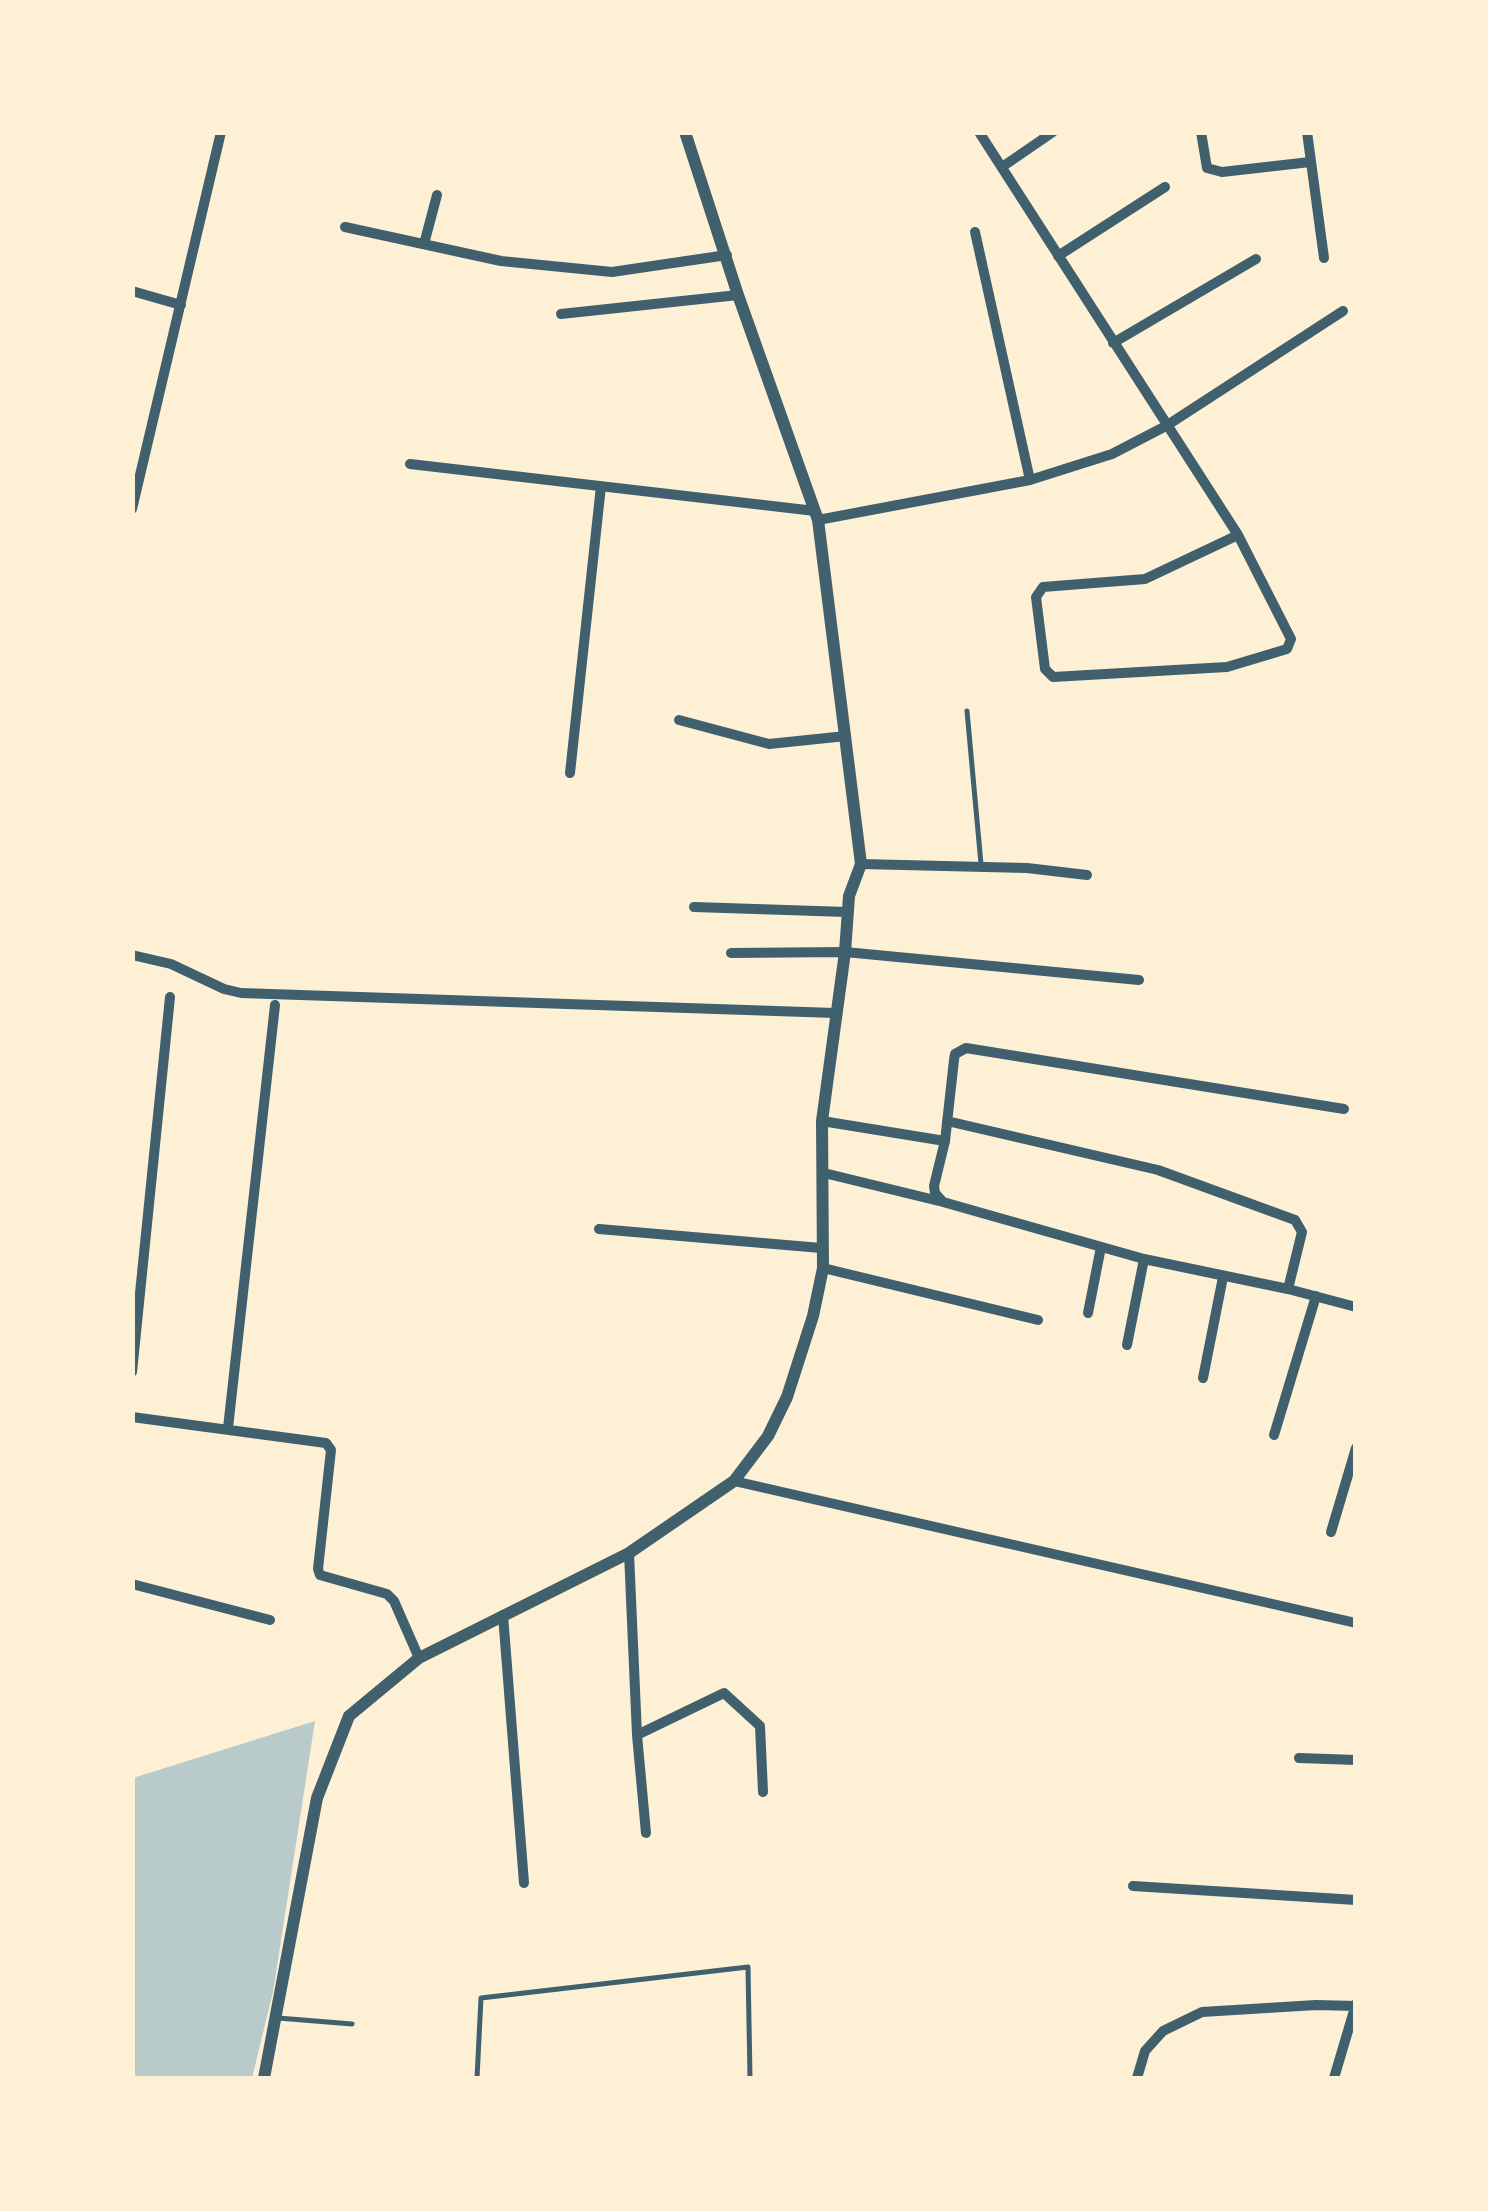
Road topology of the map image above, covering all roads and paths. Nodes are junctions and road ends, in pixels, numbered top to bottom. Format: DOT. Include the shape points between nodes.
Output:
graph roads {
  1 [pos="222,132"];
  2 [pos="685,132"];
  3 [pos="979,132"];
  4 [pos="1053,132"];
  5 [pos="1201,132"];
  6 [pos="1307,132"];
  7 [pos="1310,162"];
  8 [pos="1002,168"];
  9 [pos="1165,187"];
  10 [pos="437,194"];
  11 [pos="345,226"];
  12 [pos="975,232"];
  13 [pos="424,244"];
  14 [pos="728,255"];
  15 [pos="1058,256"];
  16 [pos="1324,258"];
  17 [pos="1256,259"];
  18 [pos="132,290"];
  19 [pos="738,295"];
  20 [pos="181,305"];
  21 [pos="1344,312"];
  22 [pos="561,314"];
  23 [pos="1113,343"];
  24 [pos="1166,426"];
  25 [pos="410,464"];
  26 [pos="1030,480"];
  27 [pos="601,486"];
  28 [pos="132,509"];
  29 [pos="817,516"];
  30 [pos="1238,535"];
  31 [pos="967,711"];
  32 [pos="678,720"];
  33 [pos="846,736"];
  34 [pos="570,773"];
  35 [pos="861,864"];
  36 [pos="981,868"];
  37 [pos="1087,874"];
  38 [pos="694,906"];
  39 [pos="847,912"];
  40 [pos="845,952"];
  41 [pos="731,953"];
  42 [pos="132,954"];
  43 [pos="1139,980"];
  44 [pos="170,996"];
  45 [pos="276,1005"];
  46 [pos="835,1013"];
  47 [pos="1344,1110"];
  48 [pos="822,1120"];
  49 [pos="947,1121"];
  50 [pos="944,1141"];
  51 [pos="824,1173"];
  52 [pos="944,1202"];
  53 [pos="598,1229"];
  54 [pos="1101,1246"];
  55 [pos="821,1248"];
  56 [pos="1144,1259"];
  57 [pos="823,1268"];
  58 [pos="1223,1277"];
  59 [pos="1288,1289"];
  60 [pos="1316,1296"];
  61 [pos="1356,1308"];
  62 [pos="1088,1313"];
  63 [pos="1038,1320"];
  64 [pos="1127,1345"];
  65 [pos="132,1372"];
  66 [pos="1203,1378"];
  67 [pos="132,1418"];
  68 [pos="228,1428"];
  69 [pos="1274,1435"];
  70 [pos="1356,1448"];
  71 [pos="734,1481"];
  72 [pos="1331,1532"];
  73 [pos="630,1552"];
  74 [pos="132,1584"];
  75 [pos="504,1615"];
  76 [pos="270,1620"];
  77 [pos="1356,1624"];
  78 [pos="419,1658"];
  79 [pos="637,1735"];
  80 [pos="1299,1758"];
  81 [pos="1356,1760"];
  82 [pos="764,1792"];
  83 [pos="646,1832"];
  84 [pos="524,1883"];
  85 [pos="1134,1886"];
  86 [pos="1356,1900"];
  87 [pos="1355,2005"];
  88 [pos="275,2018"];
  89 [pos="352,2024"];
  90 [pos="1351,2036"];
  91 [pos="264,2078"];
  92 [pos="477,2078"];
  93 [pos="750,2078"];
  94 [pos="1137,2078"];
  95 [pos="1334,2078"];
  1 -- 20 [label="street"];
  2 -- 14 [label="street"];
  3 -- 8 [label="street"];
  4 -- 8 [label="street"];
  5 -- 7 [label="street" via="1207,168"];
  6 -- 7 [label="street"];
  7 -- 16 [label="street"];
  8 -- 15 [label="street"];
  9 -- 15 [label="street"];
  10 -- 13 [label="street"];
  11 -- 13 [label="street"];
  12 -- 26 [label="street"];
  13 -- 14 [label="street" via="501,261 612,272"];
  14 -- 19 [label="street"];
  15 -- 23 [label="street"];
  17 -- 23 [label="street"];
  18 -- 20 [label="street"];
  19 -- 22 [label="street"];
  19 -- 29 [label="street"];
  20 -- 28 [label="street"];
  21 -- 24 [label="street"];
  23 -- 24 [label="street"];
  24 -- 26 [label="street" via="1112,454"];
  24 -- 30 [label="street"];
  25 -- 27 [label="street"];
  26 -- 29 [label="street"];
  27 -- 29 [label="street"];
  27 -- 34 [label="street"];
  29 -- 33 [label="street"];
  30 -- 30 [label="street" via="1145,579 1043,588 1036,598 1045,670 1053,677 1228,667 1287,649 1292,640"];
  31 -- 36 [label="lane"];
  32 -- 33 [label="street" via="769,744"];
  33 -- 35 [label="street"];
  35 -- 36 [label="street"];
  35 -- 39 [label="street"];
  36 -- 37 [label="street"];
  38 -- 39 [label="street"];
  39 -- 40 [label="street"];
  40 -- 41 [label="street"];
  40 -- 43 [label="street"];
  40 -- 46 [label="street"];
  42 -- 46 [label="street" via="242,993"];
  44 -- 65 [label="street"];
  45 -- 68 [label="street"];
  46 -- 48 [label="street"];
  47 -- 49 [label="street" via="966,1048 955,1054"];
  48 -- 50 [label="street"];
  48 -- 51 [label="street"];
  49 -- 50 [label="street"];
  49 -- 59 [label="street" via="1158,1170 1294,1220 1302,1232"];
  50 -- 52 [label="street" via="934,1186"];
  51 -- 52 [label="street"];
  51 -- 55 [label="street"];
  52 -- 54 [label="street"];
  53 -- 55 [label="street"];
  54 -- 56 [label="street"];
  54 -- 62 [label="street"];
  55 -- 57 [label="street"];
  56 -- 58 [label="street"];
  56 -- 64 [label="street"];
  57 -- 63 [label="street"];
  57 -- 71 [label="street" via="787,1397"];
  58 -- 59 [label="street"];
  58 -- 66 [label="street"];
  59 -- 60 [label="street"];
  60 -- 61 [label="street"];
  60 -- 69 [label="street"];
  67 -- 68 [label="street"];
  68 -- 78 [label="street" via="326,1443 331,1450 320,1575 387,1594"];
  70 -- 72 [label="street"];
  71 -- 73 [label="street"];
  71 -- 77 [label="street"];
  73 -- 75 [label="street"];
  73 -- 79 [label="street"];
  74 -- 76 [label="street"];
  75 -- 78 [label="street"];
  75 -- 84 [label="street"];
  78 -- 88 [label="street" via="349,1716 317,1798"];
  79 -- 82 [label="street" via="724,1693 760,1726"];
  79 -- 83 [label="street"];
  80 -- 81 [label="street"];
  85 -- 86 [label="street"];
  87 -- 90 [label="street"];
  87 -- 94 [label="street" via="1202,2012 1163,2031 1145,2050"];
  88 -- 89 [label="lane"];
  88 -- 91 [label="street"];
  90 -- 95 [label="street"];
  92 -- 93 [label="lane" via="481,1998 748,1967"];
}
